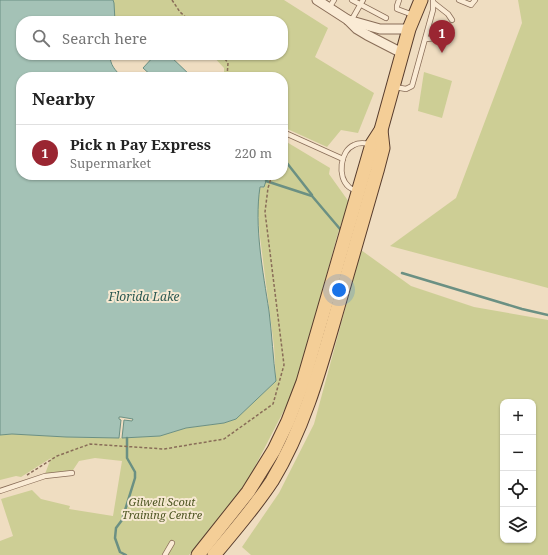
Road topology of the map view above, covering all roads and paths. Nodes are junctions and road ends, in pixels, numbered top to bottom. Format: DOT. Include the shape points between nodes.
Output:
graph roads {
  1 [pos="172,0"];
  2 [pos="317,0"];
  3 [pos="352,0"];
  4 [pos="363,0"];
  5 [pos="399,0"];
  6 [pos="459,0"];
  7 [pos="475,0"];
  8 [pos="429,1"];
  9 [pos="332,4"];
  10 [pos="360,5"];
  11 [pos="184,16"];
  12 [pos="414,16"];
  13 [pos="386,18"];
  14 [pos="452,20"];
  15 [pos="350,21"];
  16 [pos="409,29"];
  17 [pos="450,30"];
  18 [pos="426,39"];
  19 [pos="402,53"];
  20 [pos="226,60"];
  21 [pos="227,72"];
  22 [pos="393,86"];
  23 [pos="288,132"];
  24 [pos="378,146"];
  25 [pos="343,159"];
  26 [pos="270,180"];
  27 [pos="359,192"];
  28 [pos="72,473"];
  29 [pos="26,476"];
  30 [pos="0,491"];
  31 [pos="172,543"];
  32 [pos="165,555"];
  33 [pos="198,555"];
  34 [pos="214,555"];
  1 -- 11 [label="path"];
  2 -- 9 [label="street"];
  3 -- 10 [label="lane"];
  4 -- 10 [label="lane"];
  5 -- 12 [label="lane" via="398,9"];
  6 -- 7 [label="lane" via="471,5"];
  8 -- 12 [label="main road"];
  8 -- 14 [label="lane" via="448,14"];
  8 -- 18 [label="lane" via="433,10"];
  9 -- 15 [label="street"];
  10 -- 13 [label="lane"];
  10 -- 15 [label="lane"];
  12 -- 16 [label="main road"];
  15 -- 16 [label="street" via="380,29"];
  15 -- 19 [label="street" via="356,29 367,36"];
  16 -- 19 [label="main road"];
  17 -- 18 [label="lane" via="446,37"];
  18 -- 22 [label="lane" via="412,86"];
  19 -- 22 [label="main road"];
  20 -- 21 [label="path"];
  22 -- 24 [label="main road"];
  23 -- 25 [label="lane"];
  24 -- 25 [label="lane" via="355,144"];
  24 -- 27 [label="main road"];
  24 -- 34 [label="main road" via="318,373 295,436 272,481"];
  25 -- 27 [label="lane" via="341,172 344,181"];
  26 -- 29 [label="path" via="265,212 284,365 273,404 224,439 164,449 90,444 57,456"];
  27 -- 33 [label="main road" via="303,382 288,421 274,450 248,492"];
  28 -- 30 [label="lane" via="45,476"];
  31 -- 32 [label="lane"];
}
